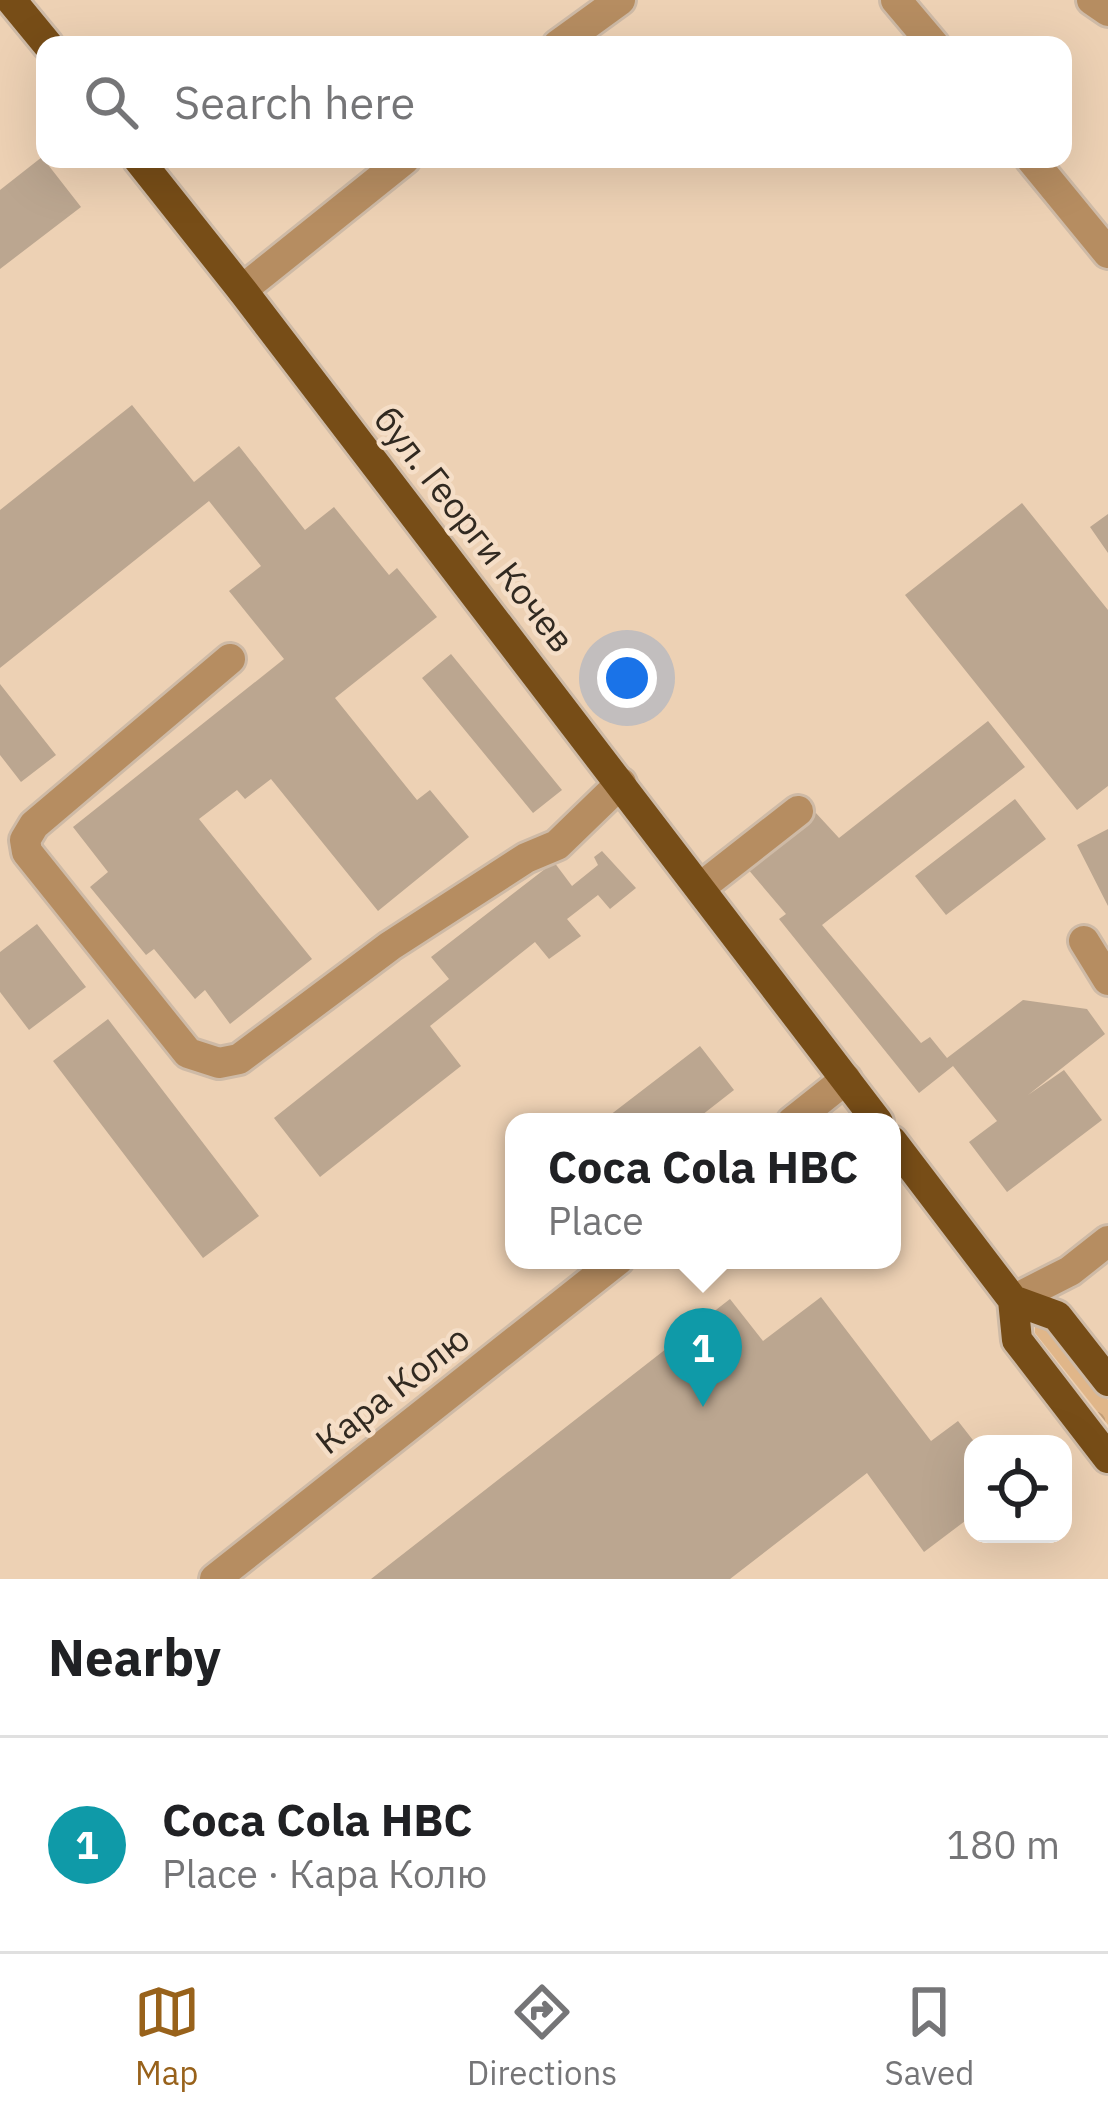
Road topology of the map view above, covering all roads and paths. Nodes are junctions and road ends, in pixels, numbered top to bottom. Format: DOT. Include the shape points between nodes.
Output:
graph roads {
  1 [pos="11,0"];
  2 [pos="620,0"];
  3 [pos="896,0"];
  4 [pos="1092,0"];
  5 [pos="1108,11"];
  6 [pos="41,36"];
  7 [pos="570,36"];
  8 [pos="926,36"];
  9 [pos="145,168"];
  10 [pos="394,168"];
  11 [pos="1038,168"];
  12 [pos="1108,253"];
  13 [pos="242,290"];
  14 [pos="230,659"];
  15 [pos="621,783"];
  16 [pos="798,811"];
  17 [pos="701,887"];
  18 [pos="1084,940"];
  19 [pos="1108,980"];
  20 [pos="845,1079"];
  21 [pos="803,1113"];
  22 [pos="871,1113"];
  23 [pos="901,1153"];
  24 [pos="1108,1241"];
  25 [pos="607,1269"];
  26 [pos="1013,1300"];
  27 [pos="1108,1381"];
  28 [pos="1108,1458"];
  29 [pos="215,1579"];
  1 -- 6 [label="main road"];
  2 -- 7 [label="street"];
  3 -- 8 [label="street"];
  4 -- 5 [label="street"];
  9 -- 13 [label="main road, бул. Георги Кочев"];
  10 -- 13 [label="street"];
  11 -- 12 [label="street"];
  13 -- 15 [label="main road, бул. Георги Кочев"];
  14 -- 15 [label="street" via="25,840 188,1053 219,1064 239,1059 390,946 557,845"];
  15 -- 17 [label="main road, бул. Георги Кочев"];
  16 -- 17 [label="street"];
  17 -- 20 [label="main road, бул. Георги Кочев"];
  18 -- 19 [label="street"];
  20 -- 21 [label="street"];
  20 -- 22 [label="main road, бул. Георги Кочев"];
  23 -- 26 [label="main road"];
  24 -- 26 [label="street"];
  25 -- 29 [label="street, Кара Колю"];
  26 -- 27 [label="main road" via="1057,1316"];
  26 -- 28 [label="main road" via="1017,1340"];
}
